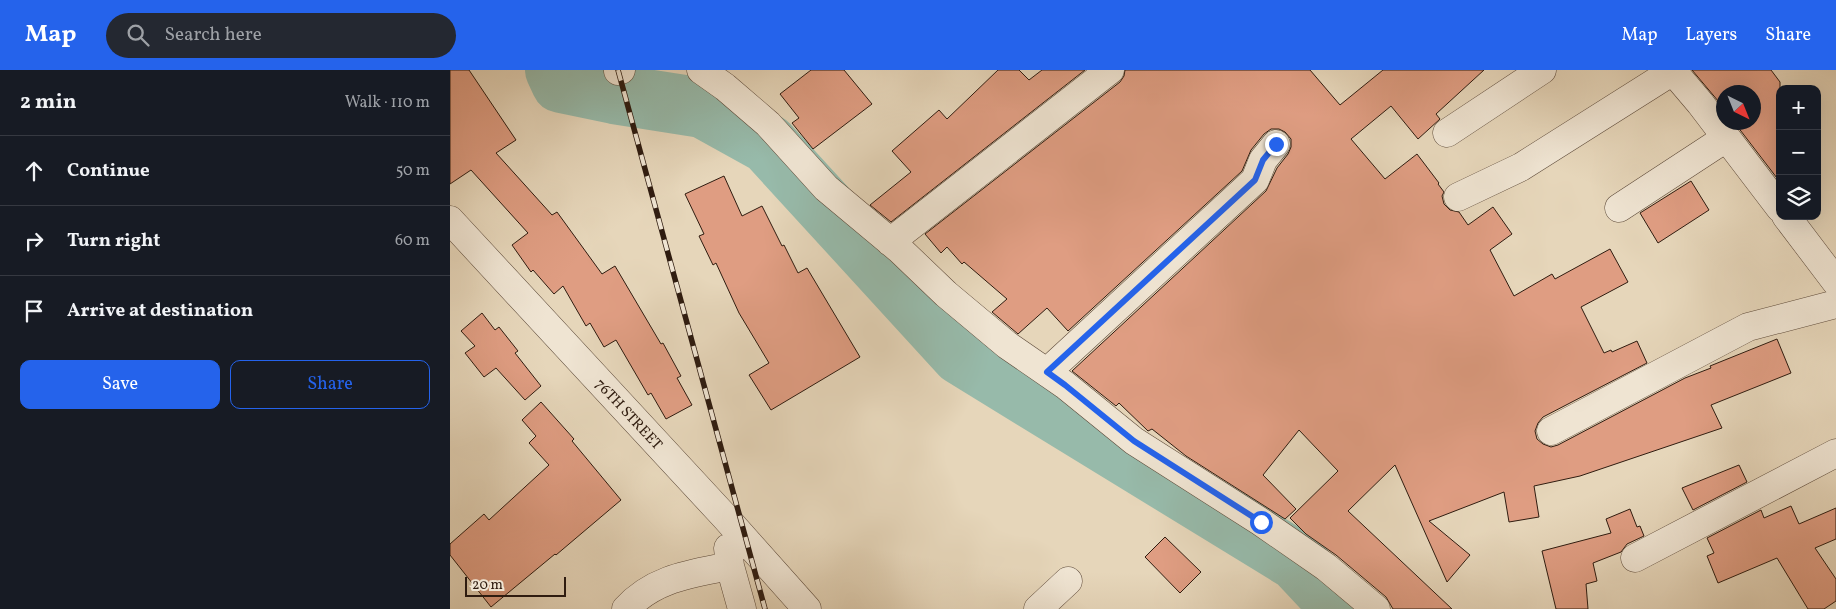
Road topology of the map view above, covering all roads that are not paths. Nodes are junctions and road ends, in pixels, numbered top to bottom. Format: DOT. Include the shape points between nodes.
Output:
graph roads {
  1 [pos="701,70"];
  2 [pos="1110,70"];
  3 [pos="1542,70"];
  4 [pos="1673,70"];
  5 [pos="1447,133"];
  6 [pos="1726,138"];
  7 [pos="1276,144"];
  8 [pos="1458,197"];
  9 [pos="1776,203"];
  10 [pos="1619,208"];
  11 [pos="450,220"];
  12 [pos="1789,220"];
  13 [pos="890,242"];
  14 [pos="1836,282"];
  15 [pos="1836,304"];
  16 [pos="1047,372"];
  17 [pos="1551,431"];
  18 [pos="1836,453"];
  19 [pos="725,517"];
  20 [pos="1635,558"];
  21 [pos="730,566"];
  22 [pos="1068,581"];
  23 [pos="626,609"];
  24 [pos="742,609"];
  25 [pos="807,609"];
  26 [pos="1038,609"];
  27 [pos="1376,609"];
  1 -- 13 [label="street" via="726,86 768,124 826,188"];
  2 -- 13 [label="street"];
  3 -- 5 [label="street"];
  4 -- 6 [label="street"];
  4 -- 8 [label="street" via="1521,167"];
  6 -- 9 [label="street"];
  6 -- 10 [label="street"];
  7 -- 16 [label="street" via="1263,160 1255,180"];
  11 -- 19 [label="street, 76TH STREET"];
  12 -- 14 [label="street"];
  13 -- 16 [label="street" via="1007,345"];
  15 -- 17 [label="street" via="1748,327"];
  16 -- 27 [label="street" via="1134,441 1326,567"];
  18 -- 20 [label="street"];
  19 -- 21 [label="street"];
  19 -- 25 [label="street, 76TH STREET"];
  21 -- 23 [label="street" via="672,578 638,596"];
  21 -- 24 [label="street"];
  22 -- 26 [label="street"];
}
